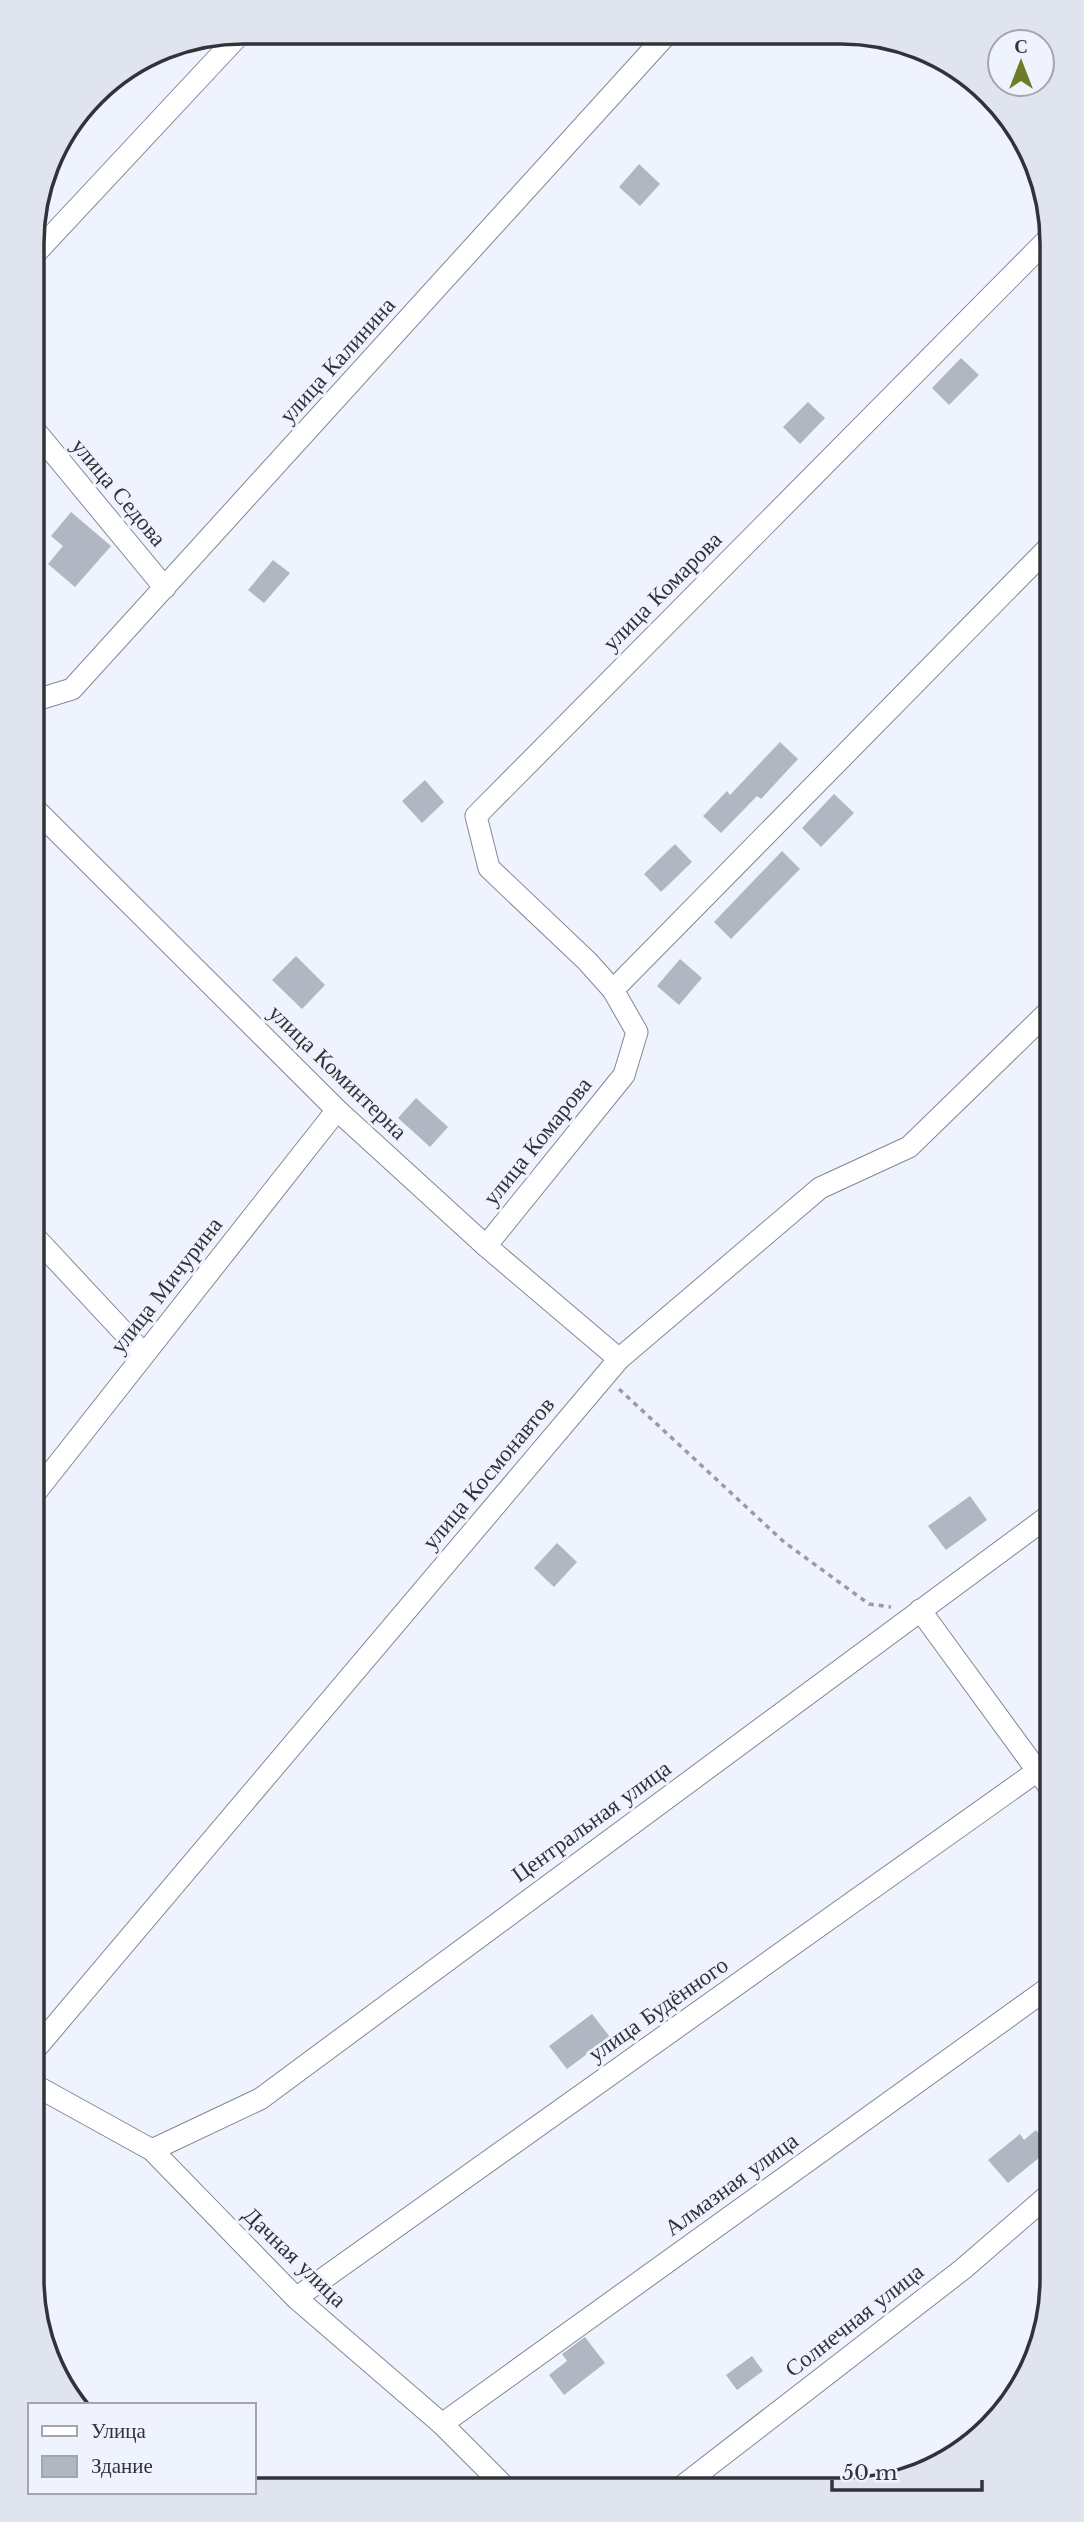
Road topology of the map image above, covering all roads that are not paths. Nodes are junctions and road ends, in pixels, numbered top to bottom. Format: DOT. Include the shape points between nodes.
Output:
graph roads {
  1 [pos="230,44"];
  2 [pos="658,44"];
  3 [pos="44,244"];
  4 [pos="1040,247"];
  5 [pos="44,441"];
  6 [pos="1040,555"];
  7 [pos="165,589"];
  8 [pos="44,698"];
  9 [pos="44,818"];
  10 [pos="613,990"];
  11 [pos="1040,1020"];
  12 [pos="337,1110"];
  13 [pos="486,1246"];
  14 [pos="44,1247"];
  15 [pos="144,1354"];
  16 [pos="618,1359"];
  17 [pos="44,1482"];
  18 [pos="1040,1522"];
  19 [pos="920,1610"];
  20 [pos="1040,1766"];
  21 [pos="1040,1778"];
  22 [pos="1040,1994"];
  23 [pos="44,2039"];
  24 [pos="44,2090"];
  25 [pos="152,2150"];
  26 [pos="1040,2202"];
  27 [pos="296,2298"];
  28 [pos="442,2424"];
  29 [pos="496,2478"];
  30 [pos="693,2478"];
  1 -- 3 [label="street"];
  2 -- 7 [label="street, улица Калинина"];
  4 -- 10 [label="street, улица Комарова" via="476,816 489,868"];
  5 -- 7 [label="street, улица Седова"];
  6 -- 10 [label="street"];
  7 -- 8 [label="street, улица Калинина" via="72,689"];
  9 -- 12 [label="street, улица Коминтерна"];
  10 -- 13 [label="street, улица Комарова" via="637,1032 624,1075"];
  11 -- 16 [label="street, улица Космонавтов" via="909,1147 820,1188"];
  12 -- 13 [label="street, улица Коминтерна"];
  12 -- 15 [label="street, улица Мичурина"];
  13 -- 16 [label="street, улица Коминтерна"];
  14 -- 15 [label="street"];
  15 -- 17 [label="street, улица Мичурина"];
  16 -- 23 [label="street, улица Космонавтов"];
  18 -- 19 [label="street, Центральная улица"];
  19 -- 20 [label="street"];
  19 -- 25 [label="street, Центральная улица" via="260,2099"];
  21 -- 27 [label="street, улица Будённого"];
  22 -- 28 [label="street, Алмазная улица"];
  24 -- 25 [label="street, Дачная улица"];
  25 -- 27 [label="street, Дачная улица"];
  26 -- 30 [label="street, Солнечная улица" via="963,2269"];
  27 -- 28 [label="street, Дачная улица"];
  28 -- 29 [label="street, Дачная улица"];
}
